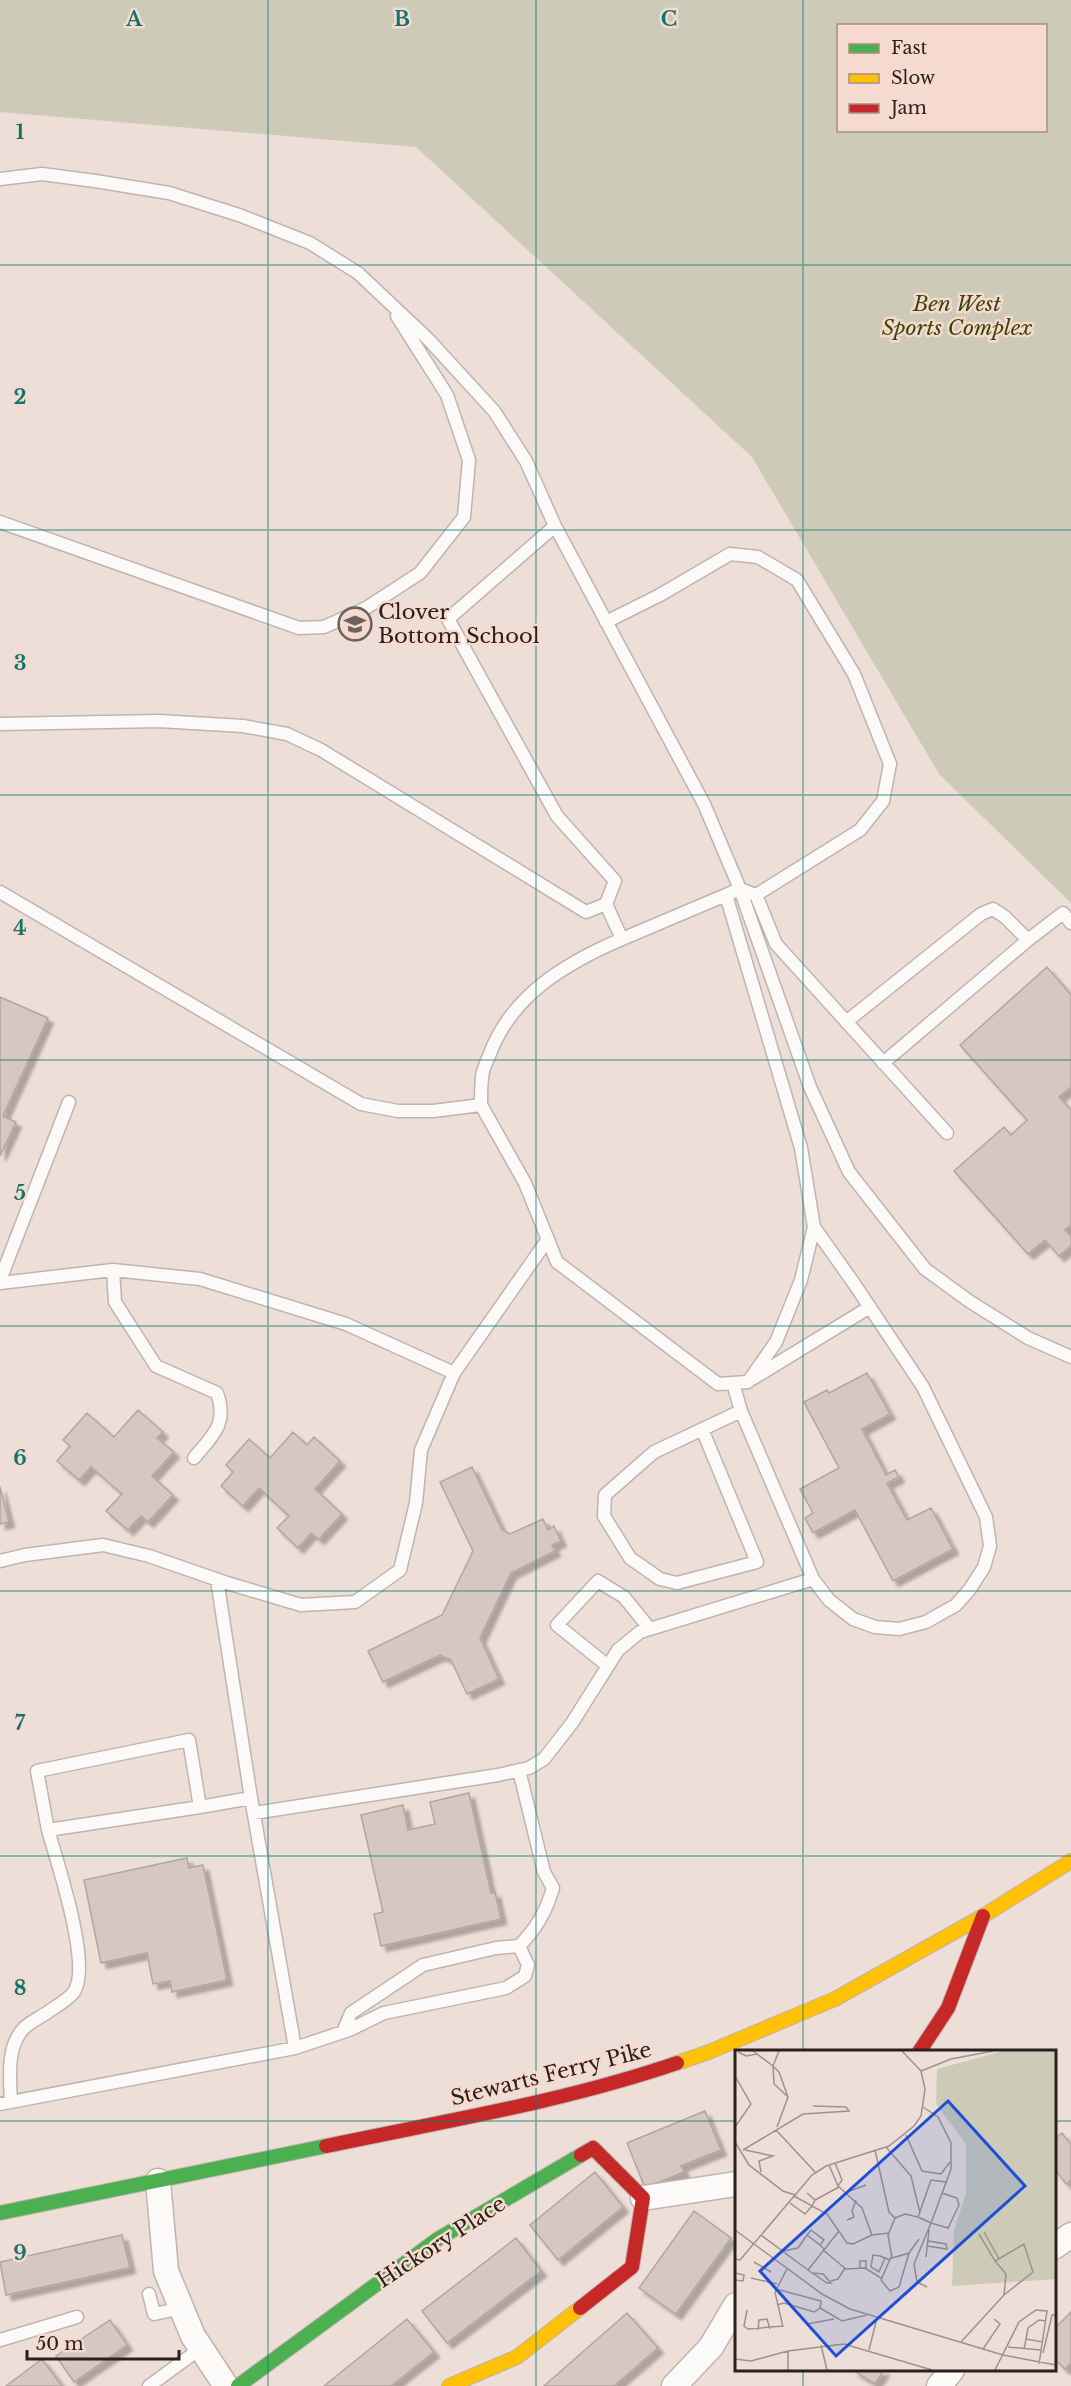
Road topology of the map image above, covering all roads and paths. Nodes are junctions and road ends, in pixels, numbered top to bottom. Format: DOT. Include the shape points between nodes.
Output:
graph roads {
  1 [pos="0,179"];
  2 [pos="388,302"];
  3 [pos="0,522"];
  4 [pos="555,526"];
  5 [pos="606,622"];
  6 [pos="0,724"];
  7 [pos="740,889"];
  8 [pos="0,892"];
  9 [pos="726,895"];
  10 [pos="756,895"];
  11 [pos="606,904"];
  12 [pos="1071,923"];
  13 [pos="622,939"];
  14 [pos="1028,940"];
  15 [pos="846,1022"];
  16 [pos="883,1063"];
  17 [pos="69,1102"];
  18 [pos="481,1105"];
  19 [pos="947,1133"];
  20 [pos="814,1227"];
  21 [pos="548,1239"];
  22 [pos="113,1270"];
  23 [pos="0,1282"];
  24 [pos="870,1307"];
  25 [pos="1071,1357"];
  26 [pos="454,1373"];
  27 [pos="748,1382"];
  28 [pos="733,1383"];
  29 [pos="741,1411"];
  30 [pos="702,1429"];
  31 [pos="194,1458"];
  32 [pos="0,1561"];
  33 [pos="813,1579"];
  34 [pos="217,1580"];
  35 [pos="650,1629"];
  36 [pos="608,1666"];
  37 [pos="519,1770"];
  38 [pos="251,1798"];
  39 [pos="200,1807"];
  40 [pos="254,1813"];
  41 [pos="48,1830"];
  42 [pos="1071,1862"];
  43 [pos="983,1916"];
  44 [pos="519,1946"];
  45 [pos="343,2032"];
  46 [pos="295,2048"];
  47 [pos="920,2050"];
  48 [pos="6,2103"];
  49 [pos="158,2181"];
  50 [pos="735,2184"];
  51 [pos="643,2198"];
  52 [pos="0,2213"];
  53 [pos="1071,2235"];
  54 [pos="1056,2246"];
  55 [pos="149,2294"];
  56 [pos="735,2307"];
  57 [pos="182,2308"];
  58 [pos="77,2317"];
  59 [pos="0,2327"];
  60 [pos="1,2340"];
  61 [pos="201,2348"];
  62 [pos="951,2371"];
  63 [pos="149,2386"];
  64 [pos="226,2386"];
  65 [pos="238,2386"];
  66 [pos="449,2386"];
  67 [pos="674,2386"];
  68 [pos="939,2386"];
  1 -- 2 [label="lane" via="42,174 95,181 169,193 239,214 310,243 358,273"];
  2 -- 3 [label="lane" via="447,395 469,460 464,517 420,573 366,608 324,627 299,628"];
  2 -- 4 [label="lane" via="494,411 526,461"];
  4 -- 5 [label="lane"];
  4 -- 11 [label="lane" via="448,619 557,816 615,881"];
  5 -- 7 [label="lane" via="704,804"];
  5 -- 10 [label="lane" via="730,554 758,557 797,580 854,674 890,764 884,801 860,830"];
  6 -- 11 [label="lane" via="159,721 243,726 287,734 321,750 586,912"];
  7 -- 9 [label="lane"];
  7 -- 10 [label="lane"];
  7 -- 25 [label="lane" via="810,1088 849,1172 925,1269 1028,1338"];
  8 -- 18 [label="lane" via="361,1104 398,1111"];
  9 -- 13 [label="lane"];
  9 -- 20 [label="lane" via="801,1148"];
  10 -- 15 [label="lane" via="776,944"];
  11 -- 13 [label="lane"];
  12 -- 14 [label="lane" via="1063,913"];
  13 -- 18 [label="lane" via="584,955 543,981 512,1014 494,1043 482,1076"];
  14 -- 15 [label="lane" via="993,909 981,914"];
  14 -- 16 [label="lane"];
  15 -- 16 [label="lane"];
  16 -- 19 [label="lane"];
  17 -- 23 [label="lane"];
  18 -- 21 [label="lane" via="525,1183"];
  20 -- 24 [label="lane"];
  20 -- 27 [label="lane" via="801,1280 776,1342"];
  21 -- 26 [label="lane"];
  21 -- 28 [label="lane" via="557,1262 718,1384"];
  22 -- 23 [label="lane"];
  22 -- 26 [label="lane" via="200,1279 346,1324"];
  22 -- 31 [label="lane" via="115,1302 156,1366 217,1393 222,1407 219,1426"];
  24 -- 27 [label="lane"];
  24 -- 33 [label="lane" via="923,1387 986,1517 990,1546 979,1574 956,1605 926,1622 899,1629 875,1628 853,1619 829,1600"];
  26 -- 34 [label="lane" via="421,1450 417,1503 400,1570 355,1602 322,1604 301,1605"];
  27 -- 28 [label="lane"];
  28 -- 29 [label="lane"];
  29 -- 30 [label="lane"];
  29 -- 33 [label="lane"];
  30 -- 30 [label="lane" via="654,1452 605,1495 604,1516 630,1558 660,1579 677,1584 757,1562"];
  32 -- 34 [label="lane" via="103,1545"];
  33 -- 35 [label="lane"];
  34 -- 38 [label="lane"];
  35 -- 36 [label="lane" via="618,1650"];
  35 -- 36 [label="lane" via="624,1597 598,1581 557,1625"];
  36 -- 37 [label="lane" via="544,1759"];
  37 -- 40 [label="lane"];
  37 -- 44 [label="lane" via="544,1872 553,1888 535,1930"];
  38 -- 39 [label="lane"];
  38 -- 40 [label="lane"];
  39 -- 41 [label="lane"];
  39 -- 41 [label="lane" via="189,1740 37,1770"];
  40 -- 46 [label="lane"];
  41 -- 48 [label="lane" via="75,1929 79,1972 74,1991 24,2028 16,2040"];
  42 -- 43 [label="main road, Stewarts Ferry Pike"];
  43 -- 47 [label="main road" via="948,2008"];
  43 -- 49 [label="main road, Stewarts Ferry Pike" via="836,1999 709,2052 642,2075 552,2099"];
  44 -- 45 [label="lane" via="423,1965 351,2013"];
  44 -- 45 [label="lane" via="528,1965 525,1976 506,1989 384,2013"];
  45 -- 46 [label="lane"];
  46 -- 48 [label="lane"];
  49 -- 52 [label="main road, Stewarts Ferry Pike"];
  49 -- 57 [label="street" via="166,2271"];
  50 -- 51 [label="street"];
  51 -- 65 [label="main road, Hickory Place" via="593,2148 438,2239"];
  51 -- 66 [label="main road" via="632,2267 517,2357"];
  53 -- 54 [label="street"];
  55 -- 57 [label="lane" via="154,2314"];
  56 -- 67 [label="street" via="711,2347"];
  57 -- 61 [label="street"];
  58 -- 60 [label="lane"];
  59 -- 60 [label="lane"];
  61 -- 63 [label="lane"];
  61 -- 64 [label="street"];
  62 -- 68 [label="street"];
}
